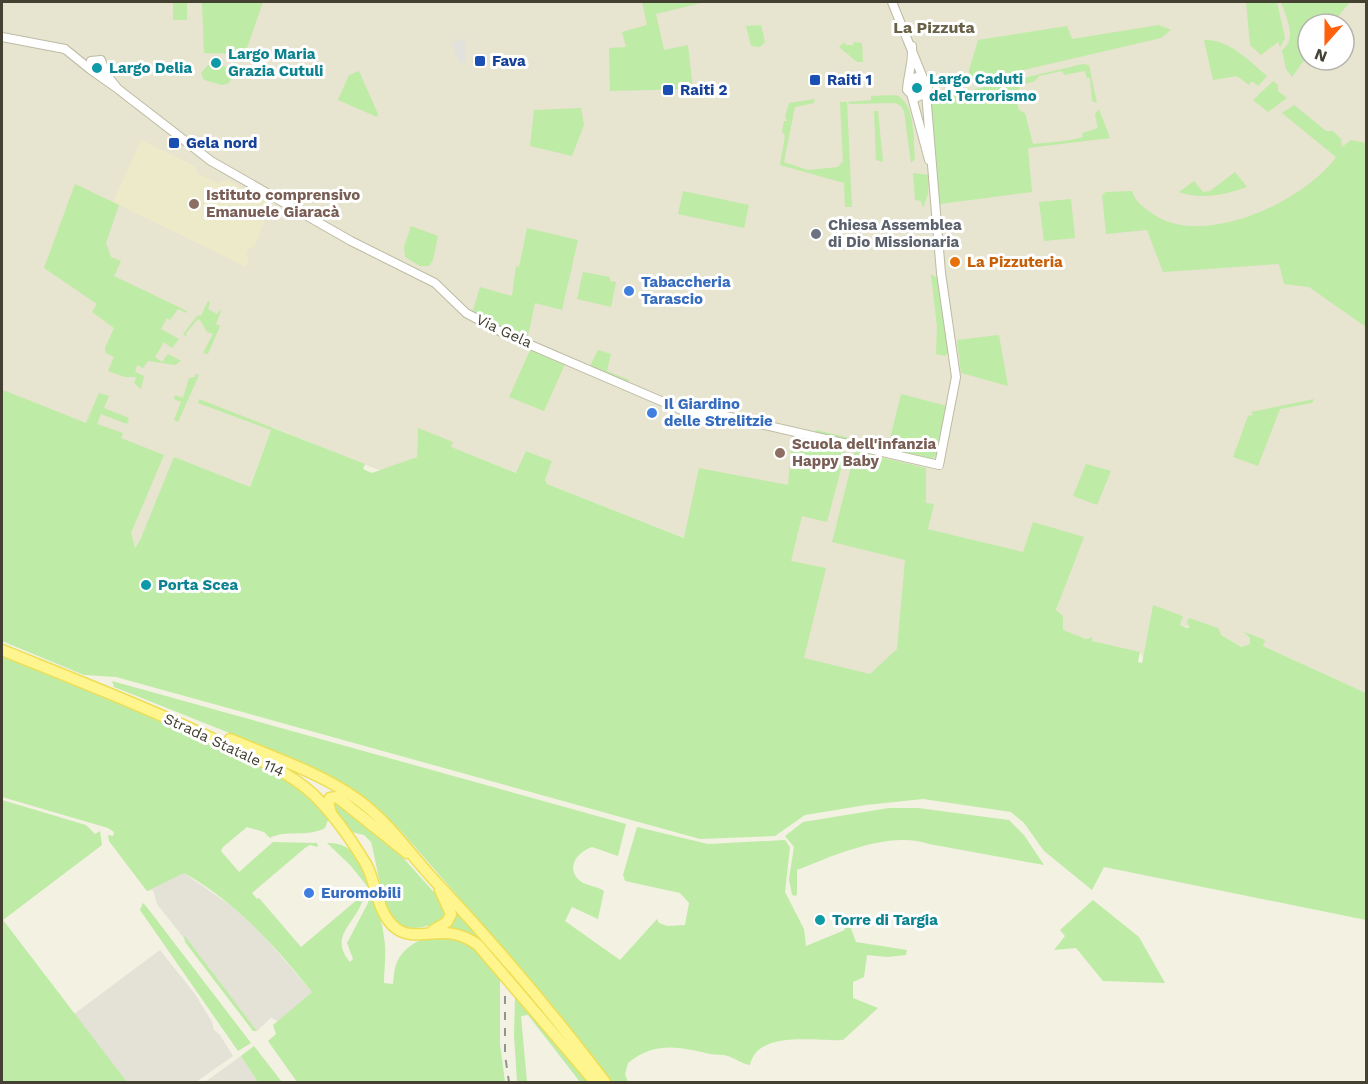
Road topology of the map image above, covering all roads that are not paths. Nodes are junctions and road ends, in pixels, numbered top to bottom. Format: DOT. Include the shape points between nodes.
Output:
graph roads {
  1 [pos="892,2"];
  2 [pos="2,37"];
  3 [pos="912,46"];
  4 [pos="66,50"];
  5 [pos="97,58"];
  6 [pos="104,69"];
  7 [pos="92,71"];
  8 [pos="923,78"];
  9 [pos="909,80"];
  10 [pos="118,89"];
  11 [pos="926,93"];
  12 [pos="912,97"];
  13 [pos="933,175"];
  14 [pos="2,644"];
  15 [pos="2,650"];
  16 [pos="331,814"];
  17 [pos="419,862"];
  18 [pos="436,882"];
  19 [pos="432,931"];
  20 [pos="596,1083"];
  21 [pos="605,1083"];
  1 -- 3 [label="street"];
  2 -- 4 [label="street"];
  3 -- 8 [label="street"];
  3 -- 9 [label="street"];
  4 -- 5 [label="street"];
  4 -- 7 [label="street"];
  5 -- 6 [label="street" via="103,61"];
  5 -- 7 [label="street" via="90,64"];
  6 -- 7 [label="street"];
  6 -- 10 [label="street"];
  7 -- 10 [label="street"];
  8 -- 9 [label="street"];
  8 -- 11 [label="street" via="928,85"];
  9 -- 12 [label="street" via="907,90"];
  10 -- 13 [label="street, Via Gela" via="211,161 435,284 466,313 505,334 682,410 717,414 939,465 956,377 941,273"];
  11 -- 12 [label="street"];
  11 -- 13 [label="street"];
  12 -- 13 [label="street"];
  14 -- 17 [label="main road, Strada Statale 114" via="329,782 379,816"];
  15 -- 16 [label="main road, Strada Statale 114" via="177,722 282,771"];
  16 -- 17 [label="main road" via="328,802 338,797"];
  16 -- 19 [label="main road, Strada Statale 114" via="367,866 389,922 408,934"];
  17 -- 18 [label="main road, Strada Statale 114"];
  18 -- 19 [label="main road" via="451,914 447,922"];
  18 -- 21 [label="main road, Strada Statale 114" via="538,994"];
  19 -- 20 [label="main road, Strada Statale 114" via="462,934 487,952"];
}
